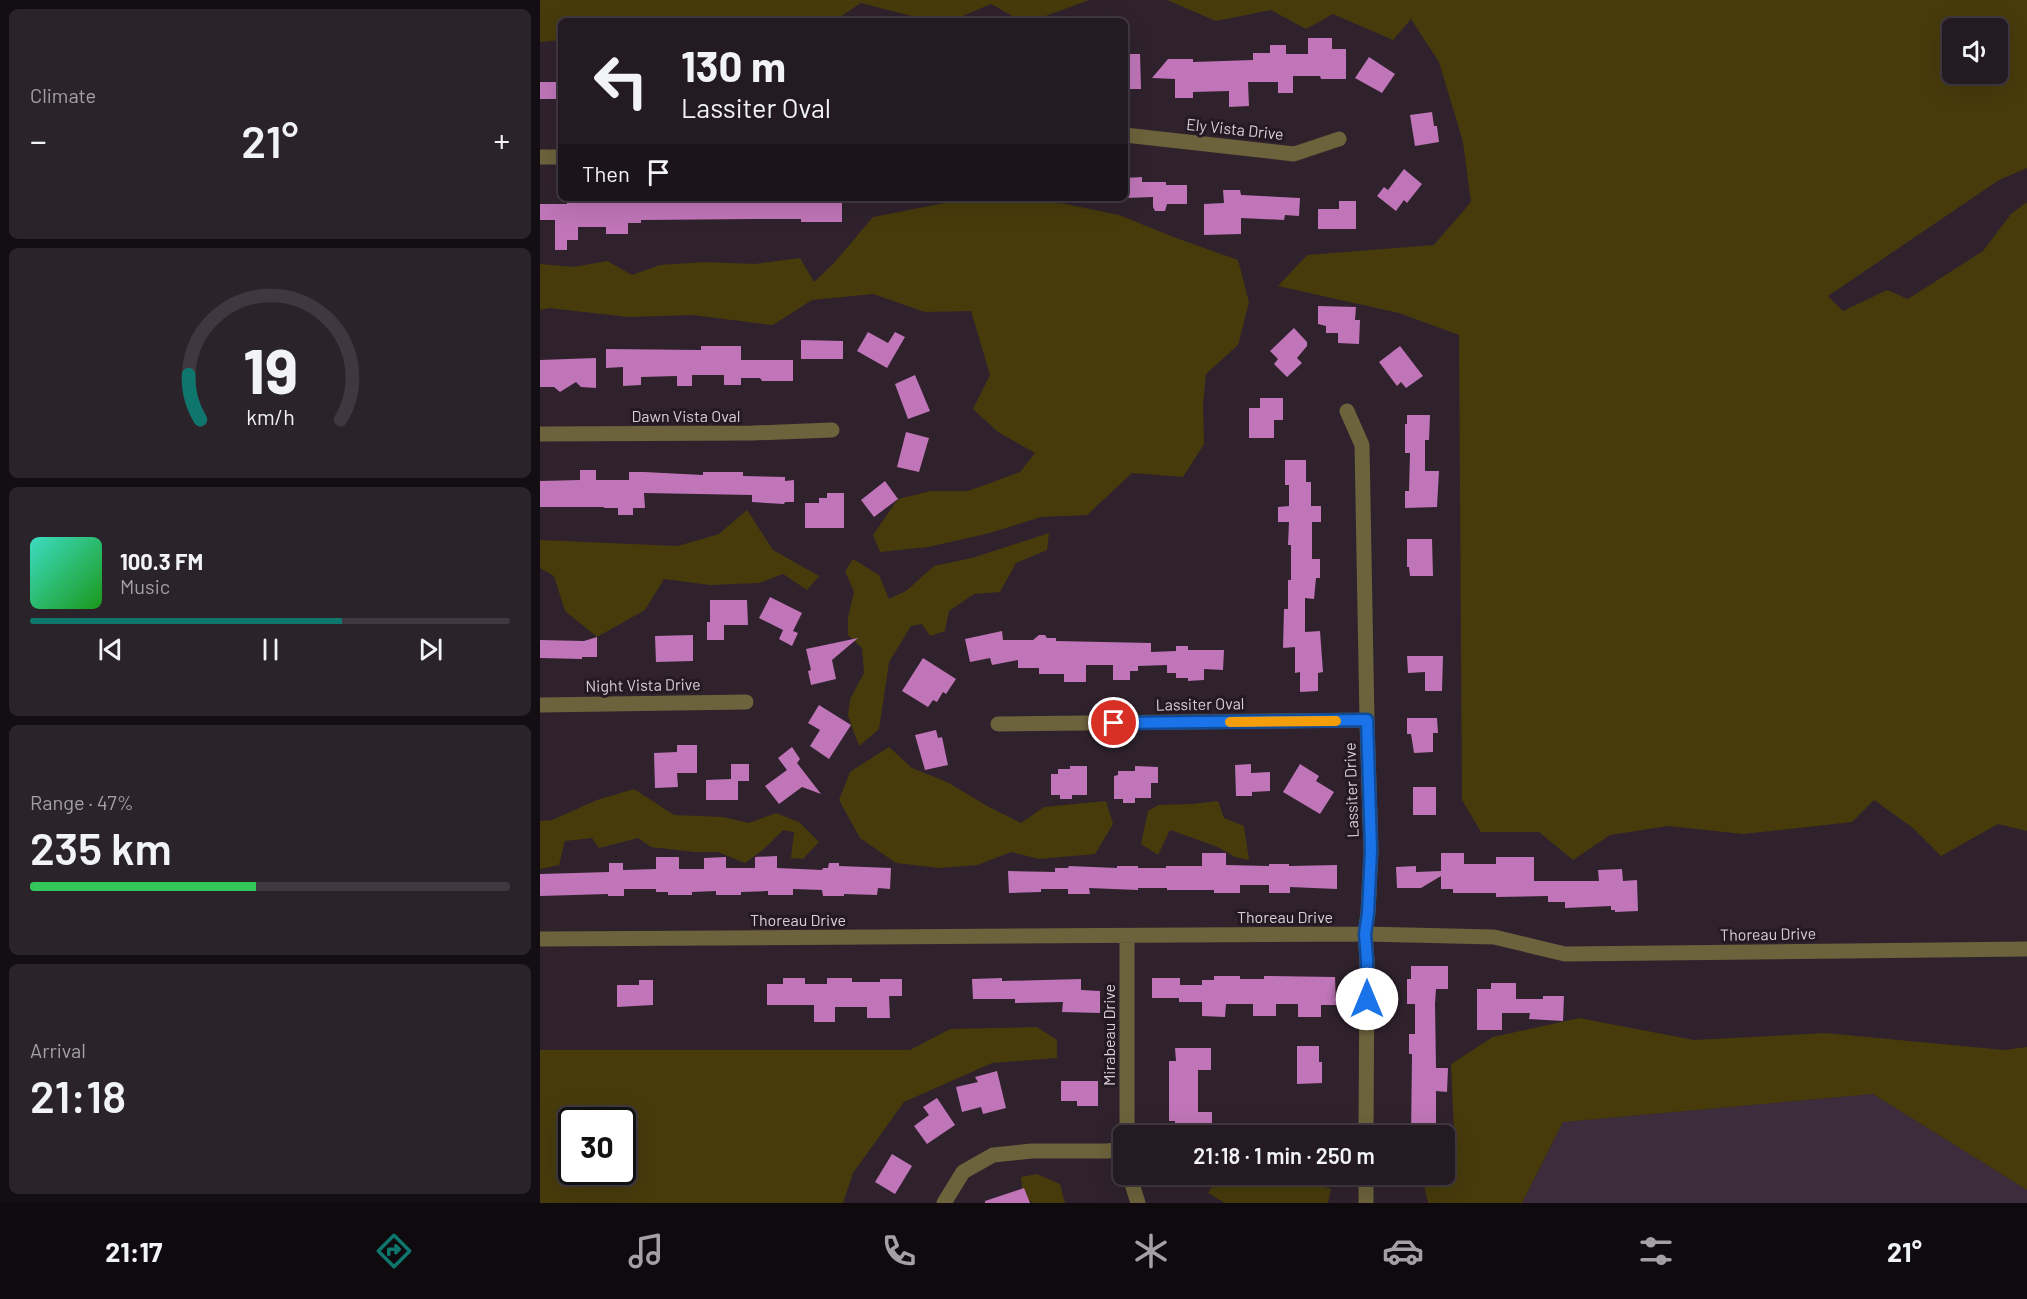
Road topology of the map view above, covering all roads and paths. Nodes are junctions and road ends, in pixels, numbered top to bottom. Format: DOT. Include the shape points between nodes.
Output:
graph roads {
  1 [pos="1128,135"];
  2 [pos="1339,139"];
  3 [pos="540,157"];
  4 [pos="558,157"];
  5 [pos="1347,411"];
  6 [pos="832,429"];
  7 [pos="540,434"];
  8 [pos="746,702"];
  9 [pos="540,705"];
  10 [pos="1367,720"];
  11 [pos="998,724"];
  12 [pos="1365,934"];
  13 [pos="1127,936"];
  14 [pos="540,939"];
  15 [pos="2027,949"];
  16 [pos="1127,1125"];
  17 [pos="1366,1125"];
  18 [pos="1113,1150"];
  19 [pos="1132,1185"];
  20 [pos="1366,1185"];
  21 [pos="944,1203"];
  22 [pos="1138,1203"];
  23 [pos="1366,1203"];
  1 -- 2 [label="street, Ely Vista Drive" via="1294,154"];
  3 -- 4 [label="street"];
  5 -- 10 [label="street, Lassiter Drive" via="1362,445"];
  6 -- 7 [label="street, Dawn Vista Oval"];
  8 -- 9 [label="street, Night Vista Drive"];
  10 -- 11 [label="street, Lassiter Oval"];
  10 -- 12 [label="street, Lassiter Drive" via="1371,850"];
  12 -- 13 [label="street, Thoreau Drive"];
  12 -- 15 [label="street, Thoreau Drive" via="1494,937 1565,954"];
  12 -- 17 [label="street, Lassiter Drive"];
  13 -- 14 [label="street, Thoreau Drive"];
  13 -- 16 [label="street, Mirabeau Drive"];
  18 -- 21 [label="street" via="993,1155 963,1172"];
  19 -- 22 [label="street"];
  20 -- 23 [label="street"];
}
